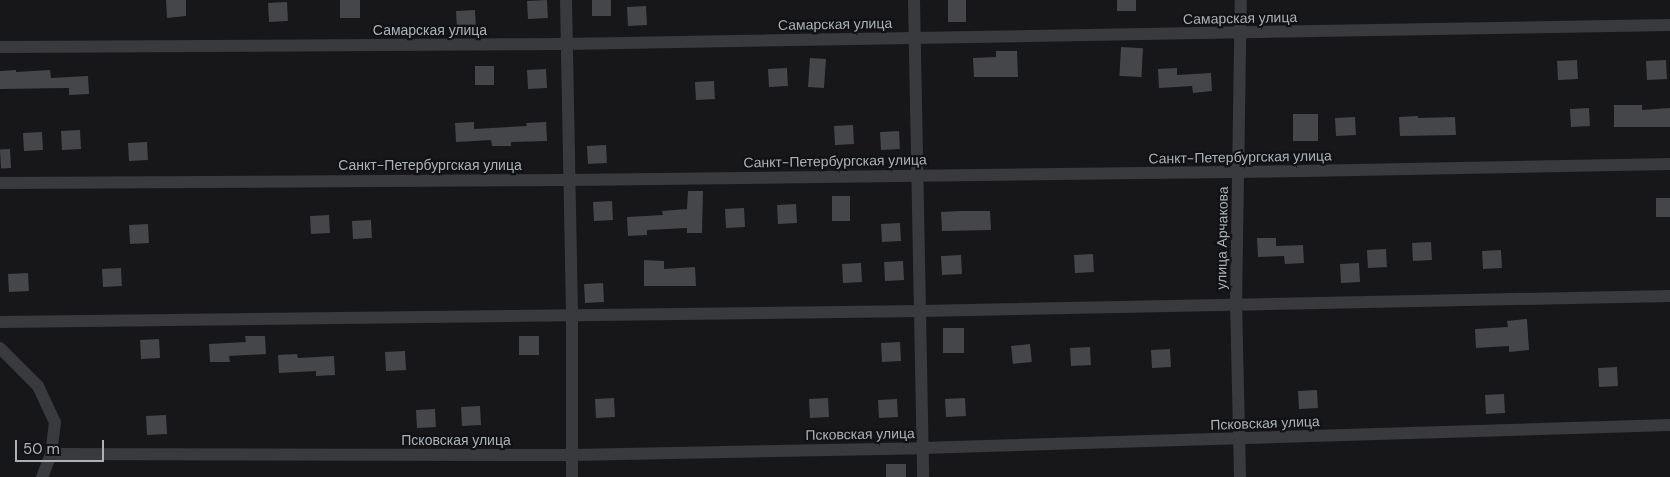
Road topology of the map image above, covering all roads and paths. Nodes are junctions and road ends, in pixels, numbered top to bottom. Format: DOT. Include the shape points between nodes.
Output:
graph roads {
  1 [pos="566,0"];
  2 [pos="914,0"];
  3 [pos="1241,0"];
  4 [pos="1670,25"];
  5 [pos="1239,32"];
  6 [pos="915,38"];
  7 [pos="566,44"];
  8 [pos="0,47"];
  9 [pos="1670,164"];
  10 [pos="1238,172"];
  11 [pos="917,175"];
  12 [pos="570,180"];
  13 [pos="0,183"];
  14 [pos="1670,296"];
  15 [pos="1236,304"];
  16 [pos="921,310"];
  17 [pos="572,316"];
  18 [pos="0,322"];
  19 [pos="0,348"];
  20 [pos="1670,425"];
  21 [pos="1239,438"];
  22 [pos="922,448"];
  23 [pos="51,454"];
  24 [pos="571,455"];
  25 [pos="42,477"];
  26 [pos="572,477"];
  27 [pos="922,477"];
  28 [pos="1240,477"];
  1 -- 7 [label="street"];
  2 -- 6 [label="street"];
  3 -- 5 [label="street, улица Арчакова"];
  4 -- 5 [label="street, Самарская улица"];
  5 -- 6 [label="street, Самарская улица"];
  5 -- 10 [label="street, улица Арчакова"];
  6 -- 7 [label="street, Самарская улица"];
  6 -- 11 [label="street"];
  7 -- 8 [label="street, Самарская улица"];
  7 -- 12 [label="street"];
  9 -- 10 [label="street, Санкт-Петербургская улица"];
  10 -- 11 [label="street, Санкт-Петербургская улица"];
  10 -- 15 [label="street, улица Арчакова"];
  11 -- 12 [label="street, Санкт-Петербургская улица"];
  11 -- 16 [label="street"];
  12 -- 13 [label="street, Санкт-Петербургская улица"];
  12 -- 17 [label="street"];
  14 -- 15 [label="street"];
  15 -- 16 [label="street"];
  15 -- 21 [label="street, улица Арчакова"];
  16 -- 17 [label="street"];
  16 -- 22 [label="street"];
  17 -- 18 [label="street"];
  17 -- 24 [label="street"];
  19 -- 23 [label="street" via="42,393 55,422"];
  20 -- 21 [label="street, Псковская улица"];
  21 -- 22 [label="street, Псковская улица"];
  21 -- 28 [label="street, улица Арчакова"];
  22 -- 24 [label="street, Псковская улица"];
  22 -- 27 [label="street"];
  23 -- 24 [label="street, Псковская улица"];
  23 -- 25 [label="street"];
  24 -- 26 [label="street"];
}
